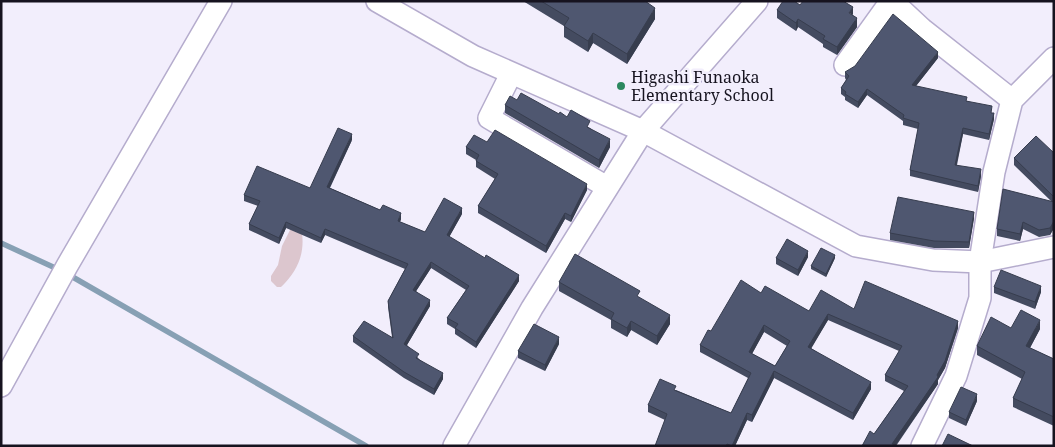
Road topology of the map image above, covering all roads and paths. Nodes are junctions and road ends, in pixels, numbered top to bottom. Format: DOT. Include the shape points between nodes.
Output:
graph roads {
  1 [pos="221,1"];
  2 [pos="377,1"];
  3 [pos="757,1"];
  4 [pos="892,1"];
  5 [pos="1054,58"];
  6 [pos="845,65"];
  7 [pos="511,74"];
  8 [pos="1012,100"];
  9 [pos="642,131"];
  10 [pos="607,187"];
  11 [pos="1054,247"];
  12 [pos="980,262"];
  13 [pos="1,386"];
  14 [pos="454,446"];
  15 [pos="922,446"];
  1 -- 13 [label="street" via="62,274"];
  2 -- 7 [label="street"];
  3 -- 9 [label="street"];
  4 -- 6 [label="street"];
  4 -- 8 [label="street" via="922,29"];
  5 -- 8 [label="street"];
  7 -- 9 [label="street"];
  7 -- 10 [label="street" via="489,118"];
  8 -- 12 [label="street" via="994,172"];
  9 -- 10 [label="street"];
  9 -- 12 [label="street" via="856,246 933,260"];
  10 -- 14 [label="street" via="532,308"];
  11 -- 12 [label="street"];
  12 -- 15 [label="street" via="980,298 970,332 956,376"];
}
